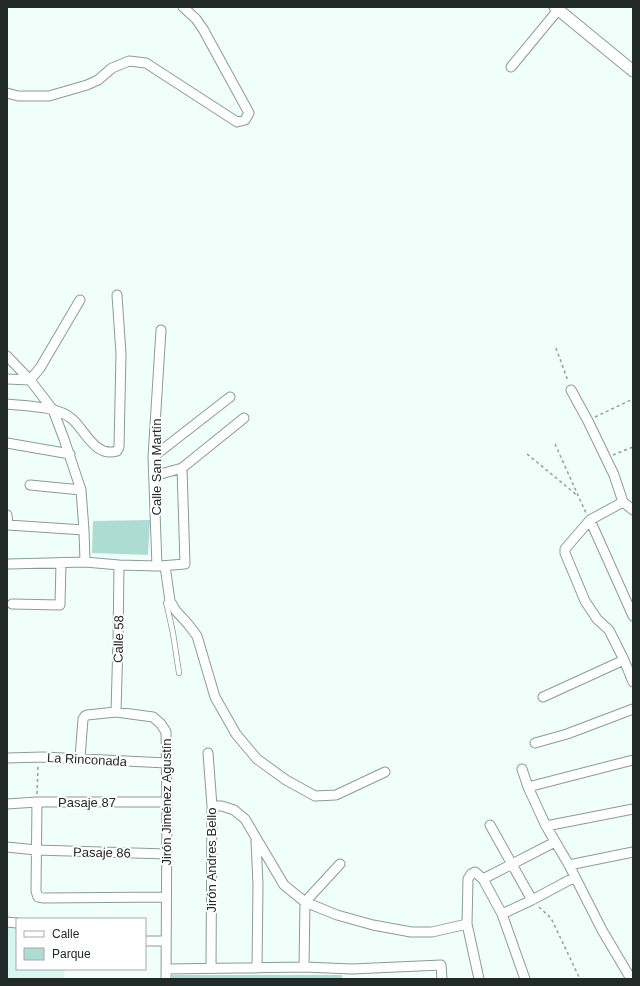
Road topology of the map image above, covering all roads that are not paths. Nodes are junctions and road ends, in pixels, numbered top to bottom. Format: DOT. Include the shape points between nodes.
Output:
graph roads {
  1 [pos="183,7"];
  2 [pos="557,8"];
  3 [pos="511,67"];
  4 [pos="633,71"];
  5 [pos="7,93"];
  6 [pos="117,295"];
  7 [pos="80,300"];
  8 [pos="160,330"];
  9 [pos="7,356"];
  10 [pos="7,379"];
  11 [pos="30,380"];
  12 [pos="571,390"];
  13 [pos="230,397"];
  14 [pos="7,404"];
  15 [pos="52,410"];
  16 [pos="244,418"];
  17 [pos="7,443"];
  18 [pos="70,454"];
  19 [pos="153,457"];
  20 [pos="182,468"];
  21 [pos="154,476"];
  22 [pos="30,485"];
  23 [pos="80,490"];
  24 [pos="623,502"];
  25 [pos="633,510"];
  26 [pos="7,515"];
  27 [pos="590,520"];
  28 [pos="84,530"];
  29 [pos="84,562"];
  30 [pos="61,563"];
  31 [pos="9,564"];
  32 [pos="118,566"];
  33 [pos="161,566"];
  34 [pos="170,601"];
  35 [pos="12,604"];
  36 [pos="633,616"];
  37 [pos="624,660"];
  38 [pos="179,672"];
  39 [pos="633,682"];
  40 [pos="544,697"];
  41 [pos="633,708"];
  42 [pos="116,712"];
  43 [pos="535,743"];
  44 [pos="208,753"];
  45 [pos="7,758"];
  46 [pos="80,758"];
  47 [pos="633,760"];
  48 [pos="167,763"];
  49 [pos="522,769"];
  50 [pos="385,772"];
  51 [pos="528,787"];
  52 [pos="37,802"];
  53 [pos="167,802"];
  54 [pos="7,804"];
  55 [pos="212,806"];
  56 [pos="633,809"];
  57 [pos="490,825"];
  58 [pos="546,826"];
  59 [pos="256,839"];
  60 [pos="554,842"];
  61 [pos="7,847"];
  62 [pos="36,850"];
  63 [pos="633,852"];
  64 [pos="167,854"];
  65 [pos="340,864"];
  66 [pos="512,864"];
  67 [pos="569,865"];
  68 [pos="575,877"];
  69 [pos="482,879"];
  70 [pos="166,897"];
  71 [pos="532,900"];
  72 [pos="305,902"];
  73 [pos="502,914"];
  74 [pos="467,924"];
  75 [pos="146,941"];
  76 [pos="166,941"];
  77 [pos="304,967"];
  78 [pos="211,968"];
  79 [pos="257,968"];
  80 [pos="166,969"];
  81 [pos="352,969"];
  82 [pos="166,979"];
  83 [pos="352,979"];
  84 [pos="442,979"];
  85 [pos="479,979"];
  86 [pos="525,979"];
  87 [pos="631,979"];
  1 -- 5 [label="street" via="196,20 223,63 249,113 245,120 237,122 146,63 129,61 112,68 98,80 49,96 18,96"];
  2 -- 3 [label="street"];
  2 -- 4 [label="street"];
  6 -- 15 [label="street" via="121,354 117,451 106,451 96,447 72,419 64,413"];
  7 -- 11 [label="street" via="40,368"];
  8 -- 19 [label="street, Calle San Martín"];
  9 -- 11 [label="street"];
  10 -- 11 [label="street"];
  11 -- 15 [label="street"];
  12 -- 24 [label="street" via="614,475"];
  13 -- 19 [label="street"];
  14 -- 15 [label="street"];
  15 -- 18 [label="street"];
  16 -- 20 [label="street"];
  17 -- 18 [label="street"];
  18 -- 23 [label="street"];
  19 -- 21 [label="street, Calle San Martín"];
  20 -- 21 [label="street"];
  20 -- 33 [label="street" via="185,564"];
  21 -- 33 [label="street, Calle San Martín"];
  22 -- 23 [label="street"];
  23 -- 28 [label="street"];
  24 -- 25 [label="street"];
  24 -- 27 [label="street"];
  26 -- 28 [label="street" via="8,525"];
  27 -- 36 [label="street"];
  27 -- 37 [label="street" via="565,549 565,553 584,600 608,630"];
  28 -- 29 [label="street"];
  29 -- 30 [label="street"];
  29 -- 32 [label="street"];
  30 -- 31 [label="street"];
  30 -- 35 [label="street" via="60,605"];
  32 -- 33 [label="street"];
  32 -- 42 [label="street, Calle 58"];
  33 -- 34 [label="street, Calle San Martín"];
  34 -- 38 [label="lane" via="166,604 174,633"];
  34 -- 50 [label="street" via="197,636 215,697 236,734 257,759 286,780 315,796 336,795"];
  37 -- 39 [label="street"];
  37 -- 40 [label="street"];
  41 -- 43 [label="street" via="567,734"];
  42 -- 46 [label="street, Jirón Jiménez Agustín" via="84,716"];
  42 -- 48 [label="street, Jirón Jiménez Agustín" via="153,717 161,724 166,732"];
  44 -- 55 [label="street, Jirón Andres Bello"];
  45 -- 46 [label="street, La Rinconada"];
  46 -- 48 [label="street, La Rinconada"];
  47 -- 51 [label="street"];
  48 -- 53 [label="street, Jirón Jiménez Agustín"];
  49 -- 51 [label="street"];
  51 -- 58 [label="street"];
  52 -- 53 [label="street, Pasaje 87"];
  52 -- 54 [label="street, Pasaje 87"];
  52 -- 62 [label="street"];
  53 -- 64 [label="street, Jirón Jiménez Agustín"];
  55 -- 59 [label="street" via="234,810 245,819"];
  55 -- 78 [label="street, Jirón Andres Bello"];
  56 -- 58 [label="street"];
  57 -- 66 [label="street"];
  58 -- 60 [label="street"];
  59 -- 72 [label="street" via="284,885"];
  59 -- 79 [label="street"];
  60 -- 66 [label="street"];
  60 -- 67 [label="street"];
  61 -- 62 [label="street, Pasaje 86"];
  62 -- 64 [label="street, Pasaje 86"];
  62 -- 70 [label="street" via="38,897"];
  63 -- 67 [label="street"];
  64 -- 70 [label="street, Jirón Jiménez Agustín"];
  65 -- 72 [label="street"];
  66 -- 69 [label="street"];
  66 -- 71 [label="street"];
  67 -- 68 [label="street"];
  68 -- 71 [label="street"];
  68 -- 87 [label="street"];
  69 -- 73 [label="street"];
  69 -- 74 [label="street" via="475,872 470,874"];
  70 -- 76 [label="street, Jirón Jiménez Agustín"];
  71 -- 73 [label="street"];
  72 -- 74 [label="street" via="337,915 411,932 432,932"];
  72 -- 77 [label="street"];
  73 -- 86 [label="street"];
  74 -- 85 [label="street"];
  75 -- 76 [label="street"];
  76 -- 80 [label="street, Jirón Jiménez Agustín"];
  77 -- 79 [label="street"];
  77 -- 81 [label="street"];
  78 -- 79 [label="street"];
  78 -- 80 [label="street"];
  80 -- 82 [label="street, Jirón Jiménez Agustín"];
  81 -- 83 [label="street"];
  81 -- 84 [label="street" via="441,965"];
}
